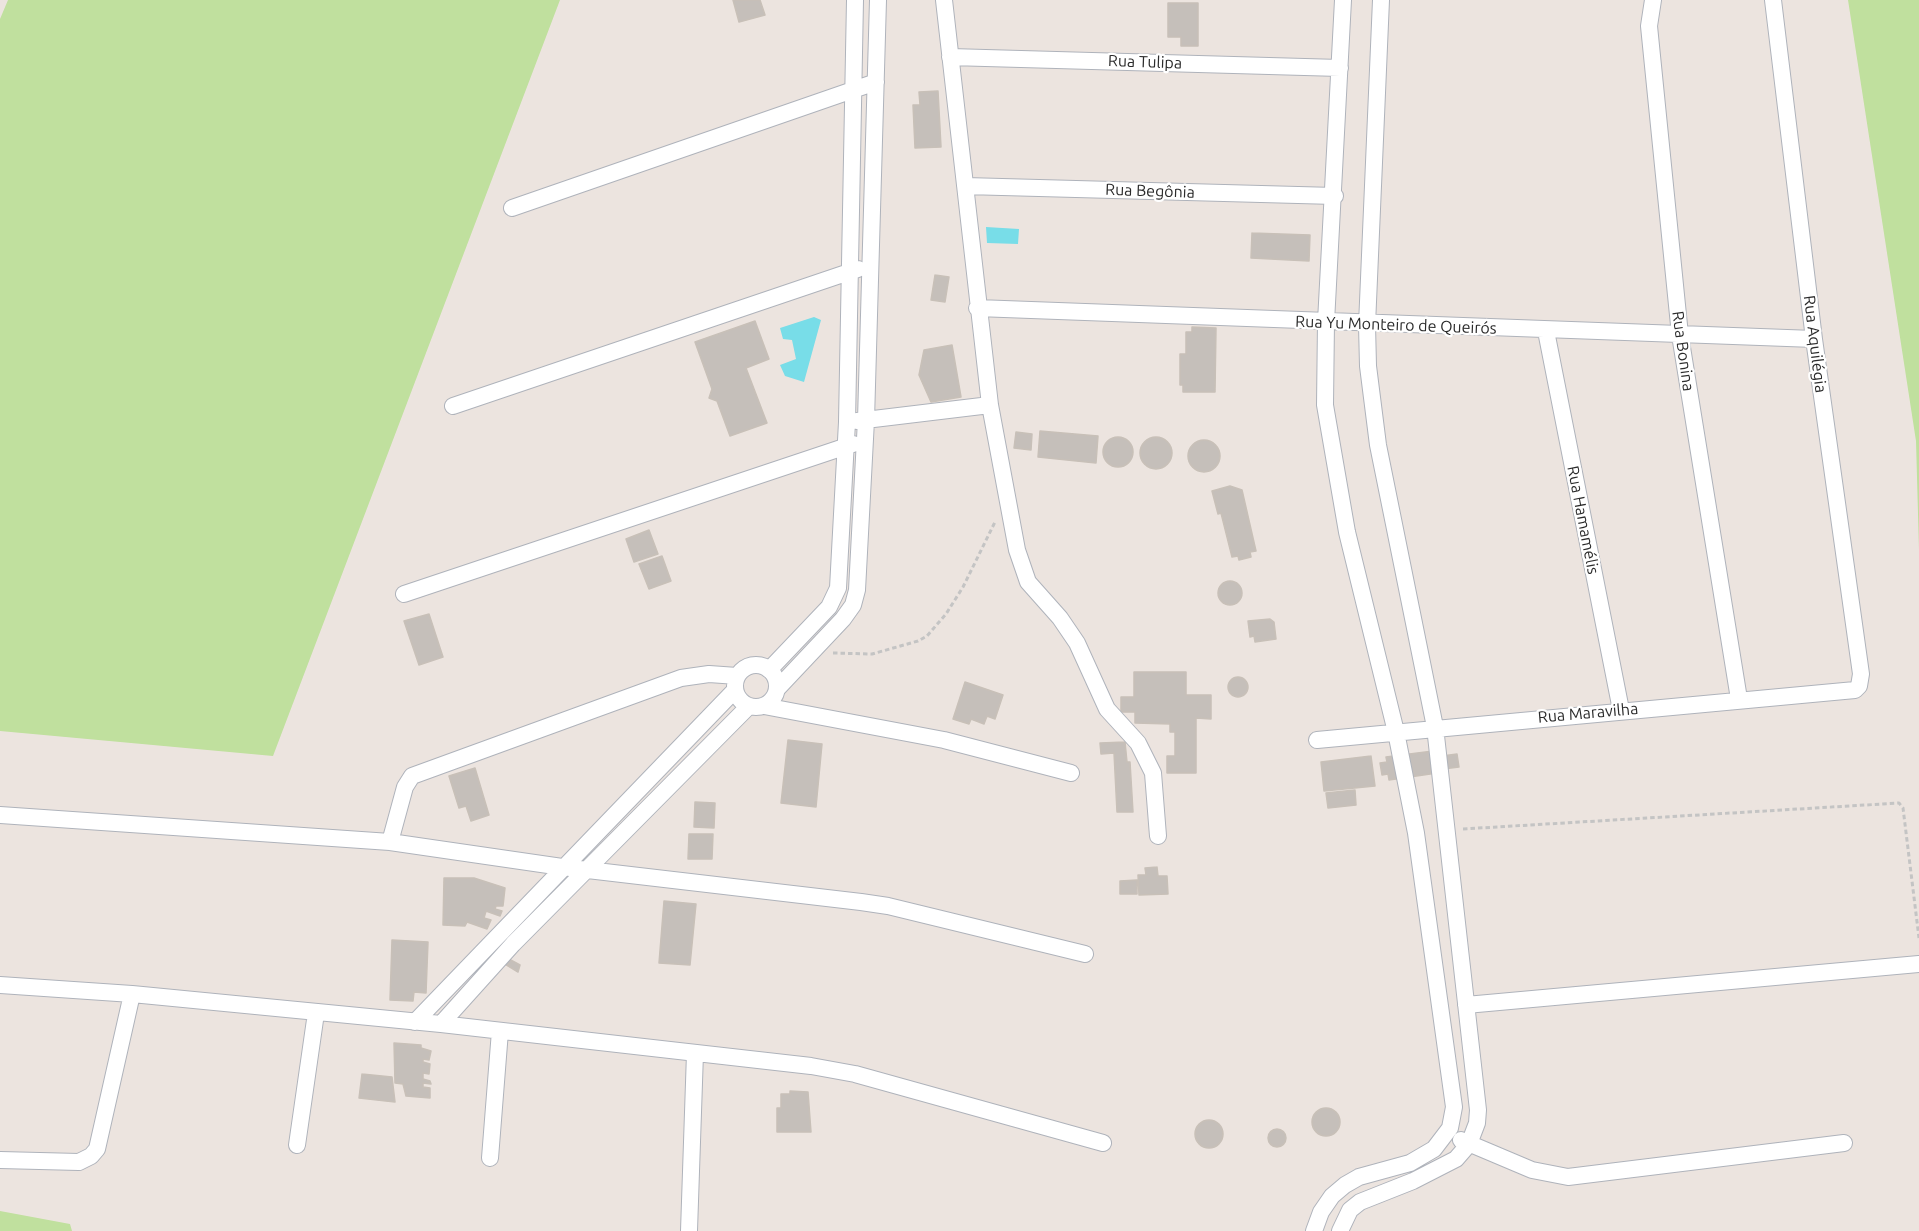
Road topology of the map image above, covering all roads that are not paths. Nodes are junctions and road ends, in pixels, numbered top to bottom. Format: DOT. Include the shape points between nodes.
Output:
graph roads {
  1 [pos="855,0"];
  2 [pos="878,0"];
  3 [pos="944,0"];
  4 [pos="1343,0"];
  5 [pos="1382,0"];
  6 [pos="1653,0"];
  7 [pos="1773,0"];
  8 [pos="950,57"];
  9 [pos="1340,68"];
  10 [pos="876,82"];
  11 [pos="852,91"];
  12 [pos="965,186"];
  13 [pos="1335,196"];
  14 [pos="512,208"];
  15 [pos="870,267"];
  16 [pos="849,271"];
  17 [pos="977,308"];
  18 [pos="1326,322"];
  19 [pos="1367,325"];
  20 [pos="1546,331"];
  21 [pos="1680,335"];
  22 [pos="1814,339"];
  23 [pos="990,405"];
  24 [pos="453,406"];
  25 [pos="866,420"];
  26 [pos="847,422"];
  27 [pos="864,442"];
  28 [pos="844,446"];
  29 [pos="404,594"];
  30 [pos="769,670"];
  31 [pos="736,683"];
  32 [pos="1859,686"];
  33 [pos="777,689"];
  34 [pos="1738,699"];
  35 [pos="756,706"];
  36 [pos="1621,710"];
  37 [pos="1435,727"];
  38 [pos="1396,732"];
  39 [pos="1317,740"];
  40 [pos="1071,773"];
  41 [pos="0,815"];
  42 [pos="1444,830"];
  43 [pos="1416,833"];
  44 [pos="1158,836"];
  45 [pos="390,842"];
  46 [pos="562,867"];
  47 [pos="588,870"];
  48 [pos="1085,954"];
  49 [pos="1919,964"];
  50 [pos="0,985"];
  51 [pos="132,994"];
  52 [pos="1466,1005"];
  53 [pos="316,1013"];
  54 [pos="415,1022"];
  55 [pos="441,1024"];
  56 [pos="500,1031"];
  57 [pos="695,1053"];
  58 [pos="1447,1133"];
  59 [pos="1103,1143"];
  60 [pos="1844,1143"];
  61 [pos="1469,1144"];
  62 [pos="297,1145"];
  63 [pos="490,1158"];
  64 [pos="0,1160"];
  65 [pos="689,1231"];
  66 [pos="1314,1231"];
  67 [pos="1340,1231"];
  1 -- 11 [label="street"];
  2 -- 10 [label="street"];
  3 -- 8 [label="street"];
  4 -- 9 [label="street"];
  5 -- 19 [label="street"];
  6 -- 21 [label="street, Rua Bonina" via="1649,26"];
  7 -- 22 [label="street, Rua Aquilégia"];
  8 -- 9 [label="street, Rua Tulipa"];
  8 -- 12 [label="street"];
  9 -- 13 [label="street"];
  10 -- 11 [label="street"];
  10 -- 15 [label="street"];
  11 -- 14 [label="street"];
  11 -- 16 [label="street"];
  12 -- 13 [label="street, Rua Begônia"];
  12 -- 17 [label="street"];
  13 -- 18 [label="street"];
  15 -- 16 [label="street"];
  15 -- 25 [label="street"];
  16 -- 24 [label="street"];
  16 -- 26 [label="street"];
  17 -- 18 [label="street, Rua Yu Monteiro de Queirós"];
  17 -- 23 [label="street"];
  18 -- 19 [label="street, Rua Yu Monteiro de Queirós"];
  18 -- 38 [label="street" via="1324,386 1330,442 1347,532"];
  19 -- 20 [label="street, Rua Yu Monteiro de Queirós"];
  19 -- 37 [label="street" via="1378,445"];
  20 -- 21 [label="street, Rua Yu Monteiro de Queirós"];
  20 -- 36 [label="street, Rua Hamamélis"];
  21 -- 22 [label="street, Rua Yu Monteiro de Queirós"];
  21 -- 34 [label="street, Rua Bonina"];
  22 -- 32 [label="street, Rua Aquilégia" via="1861,674"];
  23 -- 25 [label="street"];
  23 -- 44 [label="street" via="1006,500 1028,582 1077,643 1107,709 1138,743 1153,773"];
  25 -- 26 [label="street"];
  25 -- 27 [label="street"];
  26 -- 28 [label="street"];
  27 -- 28 [label="street"];
  27 -- 33 [label="street" via="855,598 843,619"];
  28 -- 29 [label="street"];
  28 -- 30 [label="street" via="837,593 829,607"];
  30 -- 31 [label="street" via="748,666"];
  30 -- 33 [label="street"];
  31 -- 35 [label="street" via="743,703"];
  31 -- 45 [label="street" via="710,674 681,678 412,776"];
  31 -- 46 [label="street"];
  32 -- 34 [label="street, Rua Maravilha" via="1855,690"];
  33 -- 35 [label="street" via="775,696"];
  34 -- 36 [label="street, Rua Maravilha"];
  35 -- 40 [label="street" via="944,740"];
  35 -- 47 [label="street"];
  36 -- 37 [label="street, Rua Maravilha"];
  37 -- 38 [label="street, Rua Maravilha"];
  37 -- 42 [label="street"];
  38 -- 39 [label="street, Rua Maravilha"];
  38 -- 43 [label="street"];
  41 -- 45 [label="street"];
  42 -- 43 [label="street"];
  42 -- 52 [label="street"];
  43 -- 58 [label="street" via="1454,1093 1453,1119"];
  45 -- 46 [label="street"];
  46 -- 47 [label="street"];
  46 -- 54 [label="street"];
  47 -- 48 [label="street" via="888,906"];
  47 -- 55 [label="street" via="513,944"];
  49 -- 52 [label="street"];
  50 -- 51 [label="street"];
  51 -- 53 [label="street"];
  51 -- 64 [label="street" via="97,1149 79,1162"];
  52 -- 61 [label="street" via="1478,1110"];
  53 -- 54 [label="street"];
  53 -- 62 [label="street"];
  54 -- 55 [label="street"];
  55 -- 56 [label="street"];
  56 -- 57 [label="street"];
  56 -- 63 [label="street"];
  57 -- 59 [label="street" via="855,1074"];
  57 -- 65 [label="street"];
  58 -- 61 [label="street"];
  58 -- 66 [label="street" via="1423,1156 1345,1185 1321,1212"];
  60 -- 61 [label="street" via="1568,1177 1532,1170"];
  61 -- 67 [label="street" via="1442,1168 1360,1202 1350,1210"];
}
